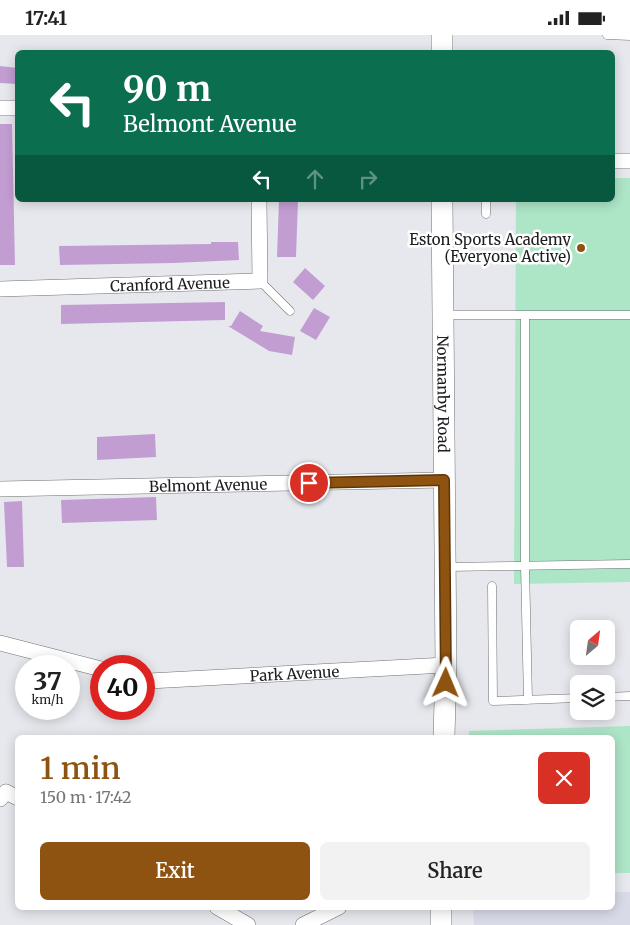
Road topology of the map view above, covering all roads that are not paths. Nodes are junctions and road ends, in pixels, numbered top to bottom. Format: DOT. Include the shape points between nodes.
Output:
graph roads {
  1 [pos="442,35"];
  2 [pos="608,35"];
  3 [pos="630,36"];
  4 [pos="442,50"];
  5 [pos="0,108"];
  6 [pos="15,108"];
  7 [pos="615,161"];
  8 [pos="630,161"];
  9 [pos="259,202"];
  10 [pos="442,202"];
  11 [pos="486,202"];
  12 [pos="486,213"];
  13 [pos="260,281"];
  14 [pos="0,289"];
  15 [pos="290,311"];
  16 [pos="443,315"];
  17 [pos="525,315"];
  18 [pos="630,315"];
  19 [pos="444,480"];
  20 [pos="0,489"];
  21 [pos="630,564"];
  22 [pos="524,565"];
  23 [pos="445,567"];
  24 [pos="492,586"];
  25 [pos="0,643"];
  26 [pos="446,665"];
  27 [pos="90,666"];
  28 [pos="155,681"];
  29 [pos="630,696"];
  30 [pos="615,697"];
  31 [pos="570,698"];
  32 [pos="528,700"];
  33 [pos="444,735"];
  34 [pos="222,910"];
  35 [pos="333,910"];
  36 [pos="441,910"];
  37 [pos="248,925"];
  38 [pos="303,925"];
  39 [pos="441,925"];
  1 -- 4 [label="street"];
  2 -- 3 [label="lane"];
  5 -- 6 [label="street"];
  7 -- 8 [label="street"];
  9 -- 13 [label="street"];
  10 -- 16 [label="street, Normanby Road"];
  11 -- 12 [label="lane"];
  13 -- 14 [label="street, Cranford Avenue"];
  13 -- 15 [label="lane"];
  16 -- 17 [label="lane"];
  16 -- 19 [label="street, Normanby Road"];
  17 -- 18 [label="lane"];
  17 -- 22 [label="lane"];
  19 -- 20 [label="street, Belmont Avenue"];
  19 -- 23 [label="street, Normanby Road"];
  21 -- 22 [label="lane"];
  22 -- 23 [label="lane"];
  22 -- 32 [label="lane"];
  23 -- 26 [label="street, Normanby Road"];
  24 -- 32 [label="lane" via="493,701"];
  25 -- 27 [label="street"];
  26 -- 28 [label="street, Park Avenue"];
  26 -- 33 [label="street, Normanby Road"];
  29 -- 30 [label="lane"];
  31 -- 32 [label="lane"];
  34 -- 37 [label="street"];
  35 -- 38 [label="street"];
  36 -- 39 [label="street"];
}
